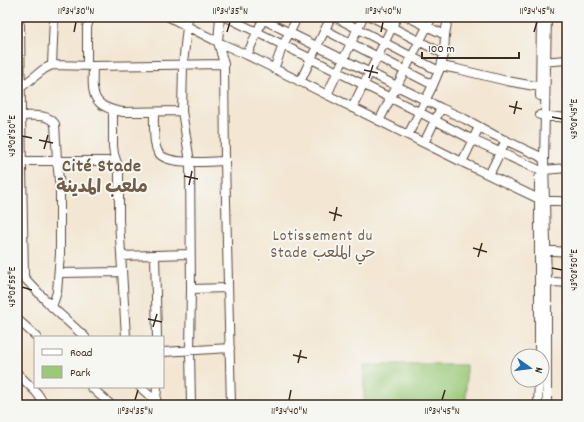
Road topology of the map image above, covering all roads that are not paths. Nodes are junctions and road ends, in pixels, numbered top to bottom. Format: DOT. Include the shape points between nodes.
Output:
graph roads {
  1 [pos="54,17"];
  2 [pos="90,17"];
  3 [pos="170,17"];
  4 [pos="188,17"];
  5 [pos="220,17"];
  6 [pos="226,17"];
  7 [pos="331,17"];
  8 [pos="335,17"];
  9 [pos="363,17"];
  10 [pos="372,17"];
  11 [pos="397,17"];
  12 [pos="408,17"];
  13 [pos="432,17"];
  14 [pos="447,17"];
  15 [pos="541,17"];
  16 [pos="547,17"];
  17 [pos="260,18"];
  18 [pos="17,21"];
  19 [pos="294,24"];
  20 [pos="187,26"];
  21 [pos="427,27"];
  22 [pos="392,28"];
  23 [pos="358,29"];
  24 [pos="324,30"];
  25 [pos="257,32"];
  26 [pos="290,33"];
  27 [pos="445,35"];
  28 [pos="218,42"];
  29 [pos="384,42"];
  30 [pos="419,42"];
  31 [pos="351,44"];
  32 [pos="283,46"];
  33 [pos="317,46"];
  34 [pos="444,54"];
  35 [pos="247,55"];
  36 [pos="412,56"];
  37 [pos="377,57"];
  38 [pos="311,59"];
  39 [pos="344,59"];
  40 [pos="567,60"];
  41 [pos="543,62"];
  42 [pos="224,64"];
  43 [pos="52,65"];
  44 [pos="184,65"];
  45 [pos="90,66"];
  46 [pos="440,68"];
  47 [pos="274,69"];
  48 [pos="404,71"];
  49 [pos="337,72"];
  50 [pos="370,72"];
  51 [pos="300,82"];
  52 [pos="364,85"];
  53 [pos="433,85"];
  54 [pos="397,86"];
  55 [pos="540,87"];
  56 [pos="20,88"];
  57 [pos="327,96"];
  58 [pos="391,98"];
  59 [pos="426,100"];
  60 [pos="352,108"];
  61 [pos="441,108"];
  62 [pos="113,111"];
  63 [pos="182,111"];
  64 [pos="154,112"];
  65 [pos="419,112"];
  66 [pos="20,116"];
  67 [pos="542,116"];
  68 [pos="567,118"];
  69 [pos="379,121"];
  70 [pos="436,121"];
  71 [pos="479,127"];
  72 [pos="19,128"];
  73 [pos="408,135"];
  74 [pos="473,140"];
  75 [pos="506,140"];
  76 [pos="424,143"];
  77 [pos="500,153"];
  78 [pos="542,158"];
  79 [pos="57,160"];
  80 [pos="225,160"];
  81 [pos="22,161"];
  82 [pos="116,161"];
  83 [pos="190,162"];
  84 [pos="462,162"];
  85 [pos="567,168"];
  86 [pos="542,170"];
  87 [pos="489,175"];
  88 [pos="542,199"];
  89 [pos="567,202"];
  90 [pos="543,250"];
  91 [pos="567,252"];
  92 [pos="190,254"];
  93 [pos="155,255"];
  94 [pos="121,256"];
  95 [pos="17,270"];
  96 [pos="122,272"];
  97 [pos="58,274"];
  98 [pos="24,277"];
  99 [pos="567,283"];
  100 [pos="543,284"];
  101 [pos="228,288"];
  102 [pos="191,289"];
  103 [pos="52,307"];
  104 [pos="17,319"];
  105 [pos="36,336"];
  106 [pos="84,336"];
  107 [pos="126,336"];
  108 [pos="157,336"];
  109 [pos="230,348"];
  110 [pos="539,348"];
  111 [pos="190,350"];
  112 [pos="164,352"];
  113 [pos="17,373"];
  114 [pos="92,388"];
  115 [pos="141,388"];
  116 [pos="157,388"];
  117 [pos="543,389"];
  118 [pos="158,403"];
  119 [pos="42,405"];
  120 [pos="111,405"];
  121 [pos="191,405"];
  122 [pos="231,405"];
  123 [pos="538,405"];
  124 [pos="547,405"];
  1 -- 43 [label="street"];
  2 -- 45 [label="street" via="87,27"];
  3 -- 20 [label="street"];
  4 -- 20 [label="street"];
  5 -- 28 [label="street"];
  6 -- 25 [label="street"];
  7 -- 24 [label="street"];
  8 -- 23 [label="street"];
  9 -- 23 [label="street"];
  10 -- 22 [label="street"];
  11 -- 22 [label="street"];
  12 -- 21 [label="street"];
  13 -- 21 [label="street"];
  14 -- 27 [label="street"];
  15 -- 41 [label="street"];
  16 -- 41 [label="street"];
  17 -- 25 [label="street"];
  17 -- 26 [label="street"];
  18 -- 56 [label="street" via="20,24"];
  19 -- 26 [label="street"];
  20 -- 28 [label="street"];
  20 -- 44 [label="street"];
  21 -- 27 [label="street"];
  21 -- 30 [label="street"];
  22 -- 29 [label="street"];
  22 -- 30 [label="street"];
  23 -- 29 [label="street"];
  23 -- 31 [label="street"];
  24 -- 31 [label="street"];
  24 -- 33 [label="street"];
  25 -- 32 [label="street"];
  25 -- 35 [label="street"];
  26 -- 32 [label="street"];
  26 -- 33 [label="street"];
  27 -- 34 [label="street"];
  28 -- 35 [label="street"];
  28 -- 42 [label="street"];
  29 -- 36 [label="street"];
  29 -- 37 [label="street"];
  30 -- 34 [label="street"];
  30 -- 36 [label="street"];
  31 -- 37 [label="street"];
  31 -- 39 [label="street"];
  32 -- 38 [label="street"];
  32 -- 47 [label="street"];
  33 -- 38 [label="street"];
  33 -- 39 [label="street"];
  34 -- 46 [label="street"];
  35 -- 47 [label="street"];
  36 -- 46 [label="street"];
  36 -- 48 [label="street"];
  37 -- 48 [label="street"];
  37 -- 50 [label="street"];
  38 -- 49 [label="street"];
  38 -- 51 [label="street"];
  39 -- 49 [label="street"];
  39 -- 50 [label="street"];
  40 -- 41 [label="street"];
  41 -- 55 [label="street"];
  41 -- 67 [label="street"];
  42 -- 44 [label="street"];
  42 -- 80 [label="street"];
  43 -- 45 [label="street"];
  43 -- 56 [label="street"];
  44 -- 45 [label="street"];
  44 -- 63 [label="street"];
  45 -- 62 [label="street" via="94,94 104,107"];
  46 -- 53 [label="street"];
  46 -- 55 [label="street" via="457,69"];
  47 -- 51 [label="street"];
  48 -- 53 [label="street"];
  48 -- 54 [label="street"];
  49 -- 52 [label="street"];
  49 -- 57 [label="street"];
  50 -- 52 [label="street"];
  50 -- 54 [label="street"];
  51 -- 57 [label="street"];
  52 -- 58 [label="street"];
  52 -- 60 [label="street"];
  53 -- 59 [label="street"];
  54 -- 58 [label="street"];
  54 -- 59 [label="street"];
  55 -- 67 [label="street"];
  56 -- 66 [label="street"];
  57 -- 60 [label="street"];
  58 -- 65 [label="street"];
  58 -- 69 [label="street"];
  59 -- 61 [label="street"];
  59 -- 65 [label="street"];
  60 -- 69 [label="street"];
  61 -- 70 [label="street"];
  61 -- 71 [label="street"];
  62 -- 64 [label="street"];
  62 -- 82 [label="street" via="113,146"];
  63 -- 64 [label="street"];
  63 -- 83 [label="street"];
  64 -- 83 [label="street" via="157,151 168,159"];
  65 -- 70 [label="street"];
  65 -- 73 [label="street"];
  66 -- 72 [label="street"];
  66 -- 79 [label="street" via="37,116 53,120"];
  67 -- 68 [label="street"];
  67 -- 78 [label="street"];
  69 -- 73 [label="street"];
  70 -- 74 [label="street"];
  70 -- 76 [label="street"];
  71 -- 74 [label="street"];
  71 -- 75 [label="street"];
  72 -- 81 [label="street"];
  73 -- 76 [label="street"];
  74 -- 77 [label="street"];
  74 -- 84 [label="street"];
  75 -- 77 [label="street"];
  75 -- 78 [label="street"];
  76 -- 84 [label="street"];
  77 -- 86 [label="street"];
  77 -- 87 [label="street"];
  78 -- 86 [label="street"];
  79 -- 81 [label="street"];
  79 -- 82 [label="street"];
  79 -- 97 [label="street" via="60,189"];
  80 -- 83 [label="street"];
  80 -- 101 [label="street"];
  81 -- 98 [label="street"];
  82 -- 94 [label="street" via="119,169"];
  83 -- 92 [label="street"];
  84 -- 87 [label="street"];
  85 -- 86 [label="street"];
  86 -- 88 [label="street"];
  87 -- 88 [label="street"];
  88 -- 89 [label="street"];
  88 -- 90 [label="street"];
  90 -- 91 [label="street"];
  90 -- 100 [label="street"];
  92 -- 93 [label="street"];
  92 -- 102 [label="street"];
  93 -- 94 [label="street"];
  93 -- 108 [label="street"];
  94 -- 96 [label="street"];
  95 -- 98 [label="street"];
  96 -- 97 [label="street"];
  96 -- 107 [label="street"];
  97 -- 103 [label="street" via="57,292"];
  98 -- 103 [label="street"];
  99 -- 100 [label="street"];
  100 -- 110 [label="street"];
  100 -- 117 [label="street"];
  101 -- 102 [label="street"];
  101 -- 109 [label="street"];
  102 -- 111 [label="street"];
  103 -- 106 [label="street"];
  104 -- 105 [label="street"];
  109 -- 111 [label="street"];
  109 -- 122 [label="street"];
  111 -- 112 [label="street"];
  111 -- 121 [label="street"];
  113 -- 119 [label="street" via="36,393"];
  114 -- 120 [label="street"];
  115 -- 118 [label="street"];
  116 -- 118 [label="street"];
  117 -- 123 [label="street"];
  117 -- 124 [label="street"];
}
